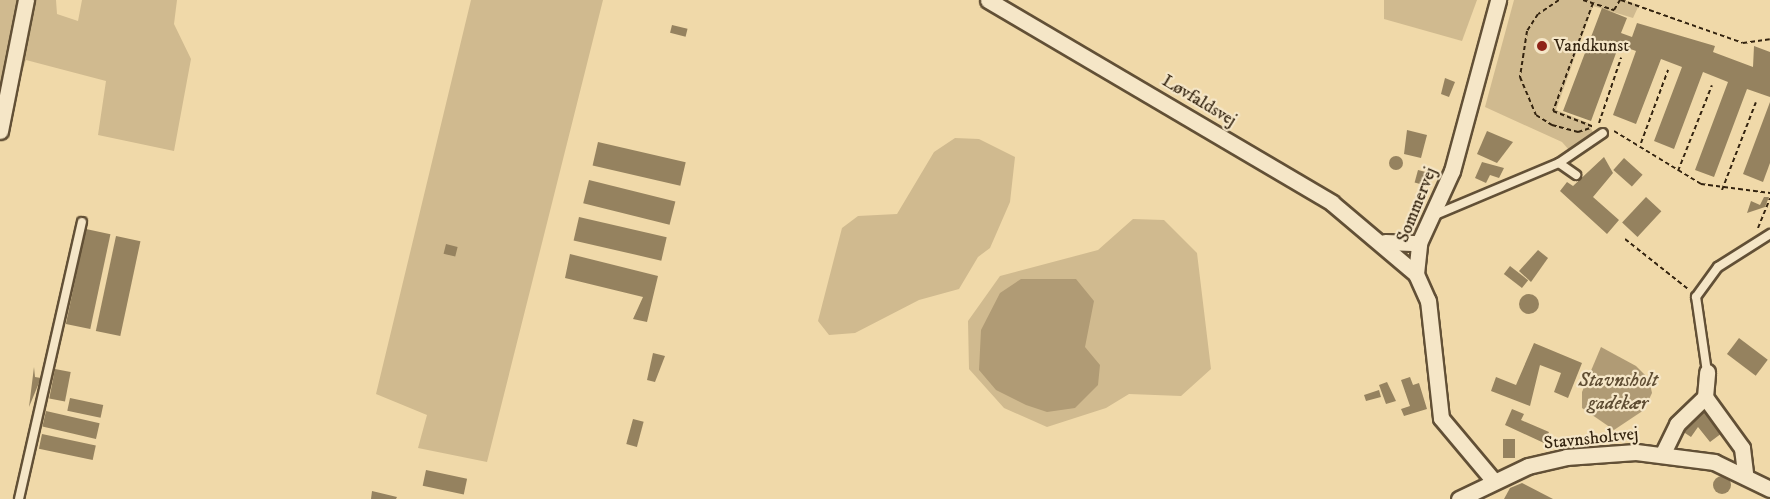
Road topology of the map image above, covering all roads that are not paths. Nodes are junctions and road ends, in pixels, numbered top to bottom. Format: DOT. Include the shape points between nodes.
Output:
graph roads {
  1 [pos="26,0"];
  2 [pos="988,0"];
  3 [pos="1498,0"];
  4 [pos="1603,129"];
  5 [pos="0,131"];
  6 [pos="1559,163"];
  7 [pos="1576,175"];
  8 [pos="1433,215"];
  9 [pos="82,222"];
  10 [pos="1770,234"];
  11 [pos="1385,242"];
  12 [pos="1419,243"];
  13 [pos="1416,274"];
  14 [pos="1707,372"];
  15 [pos="1705,397"];
  16 [pos="1663,453"];
  17 [pos="1745,473"];
  18 [pos="1493,480"];
  19 [pos="1770,489"];
  20 [pos="19,499"];
  21 [pos="1459,499"];
  1 -- 5 [label="street"];
  2 -- 11 [label="street, Løvfaldsvej" via="1332,203"];
  3 -- 8 [label="street, Sommervej" via="1452,171"];
  4 -- 6 [label="lane"];
  6 -- 7 [label="lane"];
  6 -- 8 [label="lane"];
  8 -- 12 [label="street, Sommervej"];
  9 -- 20 [label="lane"];
  10 -- 14 [label="lane" via="1718,267 1696,297"];
  11 -- 12 [label="street"];
  11 -- 13 [label="street, Løvfaldsvej"];
  12 -- 13 [label="street, Sommervej"];
  13 -- 18 [label="street, Sommervej" via="1428,301 1442,418"];
  14 -- 15 [label="street"];
  15 -- 16 [label="street, Stavnsholtvej" via="1677,424"];
  15 -- 17 [label="street" via="1742,448"];
  16 -- 17 [label="street, Stavnsholtvej"];
  16 -- 18 [label="street, Stavnsholtvej" via="1566,457"];
  17 -- 19 [label="street, Stavnsholtvej"];
  18 -- 21 [label="street, Stavnsholtvej"];
}
